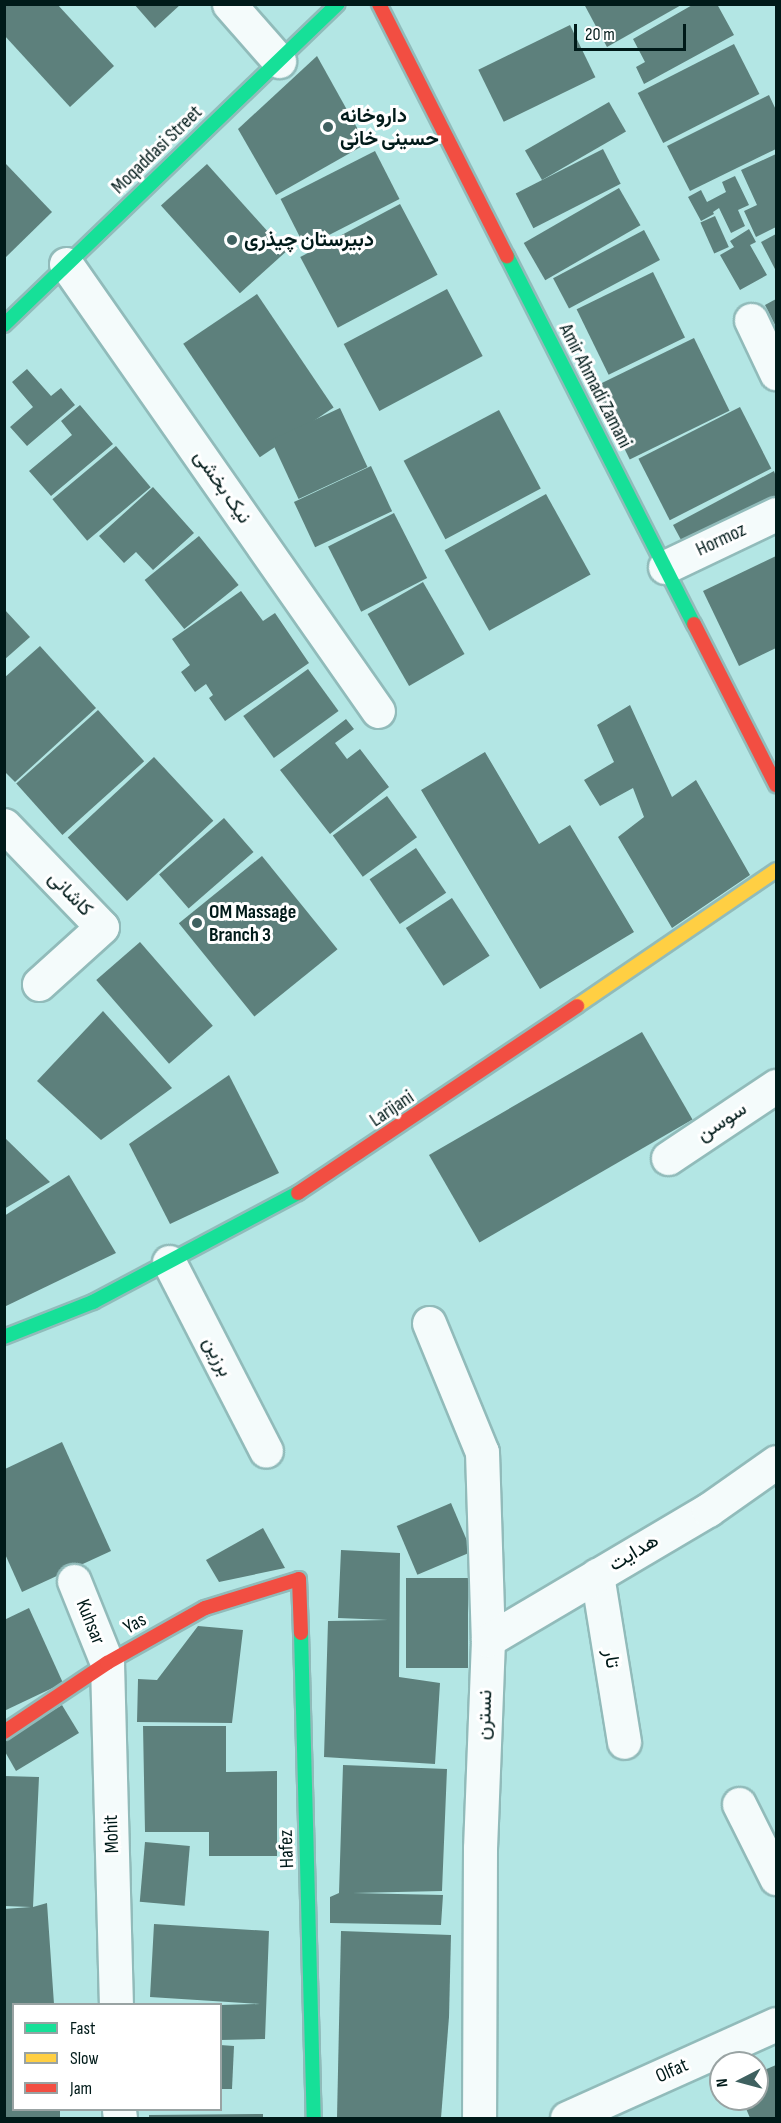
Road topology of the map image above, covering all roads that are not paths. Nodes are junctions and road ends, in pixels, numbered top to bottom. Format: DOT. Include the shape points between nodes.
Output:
graph roads {
  1 [pos="229,4"];
  2 [pos="338,4"];
  3 [pos="379,4"];
  4 [pos="279,61"];
  5 [pos="66,264"];
  6 [pos="751,320"];
  7 [pos="4,325"];
  8 [pos="777,373"];
  9 [pos="777,514"];
  10 [pos="666,567"];
  11 [pos="378,711"];
  12 [pos="777,785"];
  13 [pos="4,825"];
  14 [pos="777,870"];
  15 [pos="39,984"];
  16 [pos="777,1086"];
  17 [pos="668,1158"];
  18 [pos="169,1262"];
  19 [pos="429,1323"];
  20 [pos="4,1337"];
  21 [pos="266,1451"];
  22 [pos="777,1462"];
  23 [pos="597,1575"];
  24 [pos="299,1579"];
  25 [pos="74,1581"];
  26 [pos="488,1640"];
  27 [pos="107,1663"];
  28 [pos="4,1731"];
  29 [pos="624,1742"];
  30 [pos="739,1804"];
  31 [pos="777,1878"];
  32 [pos="116,2003"];
  33 [pos="777,2024"];
  34 [pos="314,2118"];
  35 [pos="479,2118"];
  36 [pos="567,2118"];
  1 -- 4 [label="street"];
  2 -- 4 [label="street, Moqaddasi Street"];
  3 -- 10 [label="street, Amir Ahmadi Zamani"];
  4 -- 5 [label="street, Moqaddasi Street"];
  5 -- 7 [label="street, Moqaddasi Street"];
  5 -- 11 [label="street, نیک بخشی"];
  6 -- 8 [label="street"];
  9 -- 10 [label="street, Hormoz"];
  10 -- 12 [label="street, Amir Ahmadi Zamani"];
  13 -- 15 [label="street, کاشانی" via="102,927"];
  14 -- 18 [label="street, Larijani" via="316,1184"];
  16 -- 17 [label="street, سوسن"];
  18 -- 20 [label="street, Larijani" via="93,1302"];
  18 -- 21 [label="street, برزین"];
  19 -- 26 [label="street, نسترن" via="482,1452"];
  22 -- 23 [label="street, هدایت" via="708,1510"];
  23 -- 26 [label="street, هدایت"];
  23 -- 29 [label="street, تار"];
  24 -- 27 [label="street, Yas" via="205,1608"];
  24 -- 34 [label="street, Hafez"];
  25 -- 27 [label="street, Kuhsar"];
  26 -- 35 [label="street, نسترن" via="480,1848"];
  27 -- 28 [label="street, Yas"];
  27 -- 32 [label="street, Mohit"];
  30 -- 31 [label="street"];
  33 -- 36 [label="street, Olfat"];
}
